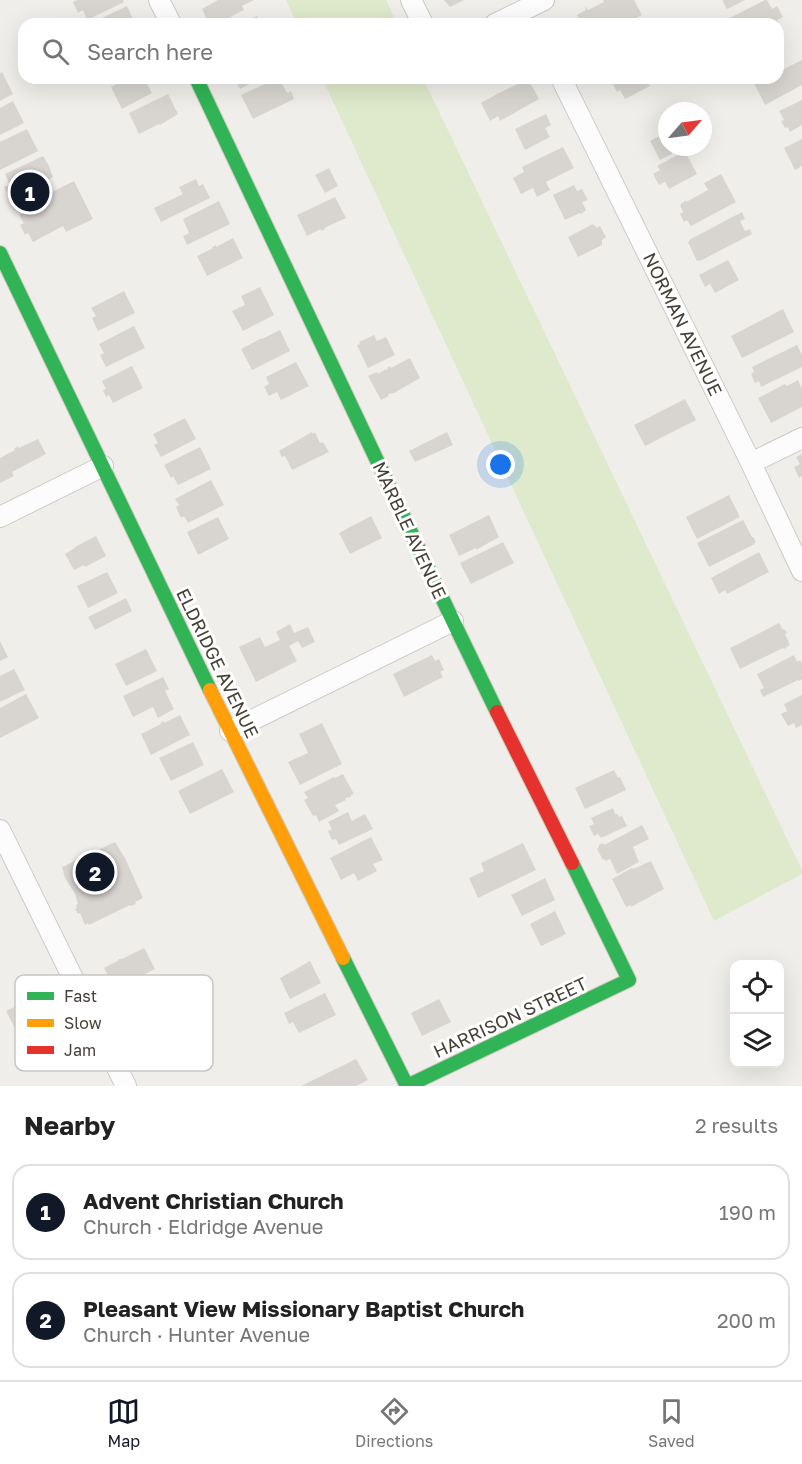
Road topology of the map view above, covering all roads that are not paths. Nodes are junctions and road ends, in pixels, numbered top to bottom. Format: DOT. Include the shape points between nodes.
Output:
graph roads {
  1 [pos="159,0"];
  2 [pos="411,0"];
  3 [pos="535,11"];
  4 [pos="168,18"];
  5 [pos="420,18"];
  6 [pos="513,18"];
  7 [pos="199,84"];
  8 [pos="564,84"];
  9 [pos="0,253"];
  10 [pos="802,438"];
  11 [pos="751,463"];
  12 [pos="103,466"];
  13 [pos="0,517"];
  14 [pos="802,571"];
  15 [pos="453,621"];
  16 [pos="230,731"];
  17 [pos="0,830"];
  18 [pos="71,975"];
  19 [pos="629,980"];
  20 [pos="119,1071"];
  21 [pos="126,1086"];
  22 [pos="407,1086"];
  1 -- 4 [label="street"];
  2 -- 5 [label="street"];
  3 -- 6 [label="street"];
  7 -- 15 [label="street, MARBLE AVENUE"];
  8 -- 11 [label="street, NORMAN AVENUE"];
  9 -- 12 [label="street, ELDRIDGE AVENUE"];
  10 -- 11 [label="street"];
  11 -- 14 [label="street, NORMAN AVENUE"];
  12 -- 13 [label="street"];
  12 -- 16 [label="street, ELDRIDGE AVENUE"];
  15 -- 16 [label="street"];
  15 -- 19 [label="street, MARBLE AVENUE"];
  16 -- 22 [label="street, ELDRIDGE AVENUE"];
  17 -- 18 [label="street"];
  19 -- 22 [label="street, HARRISON STREET"];
  20 -- 21 [label="street"];
}
